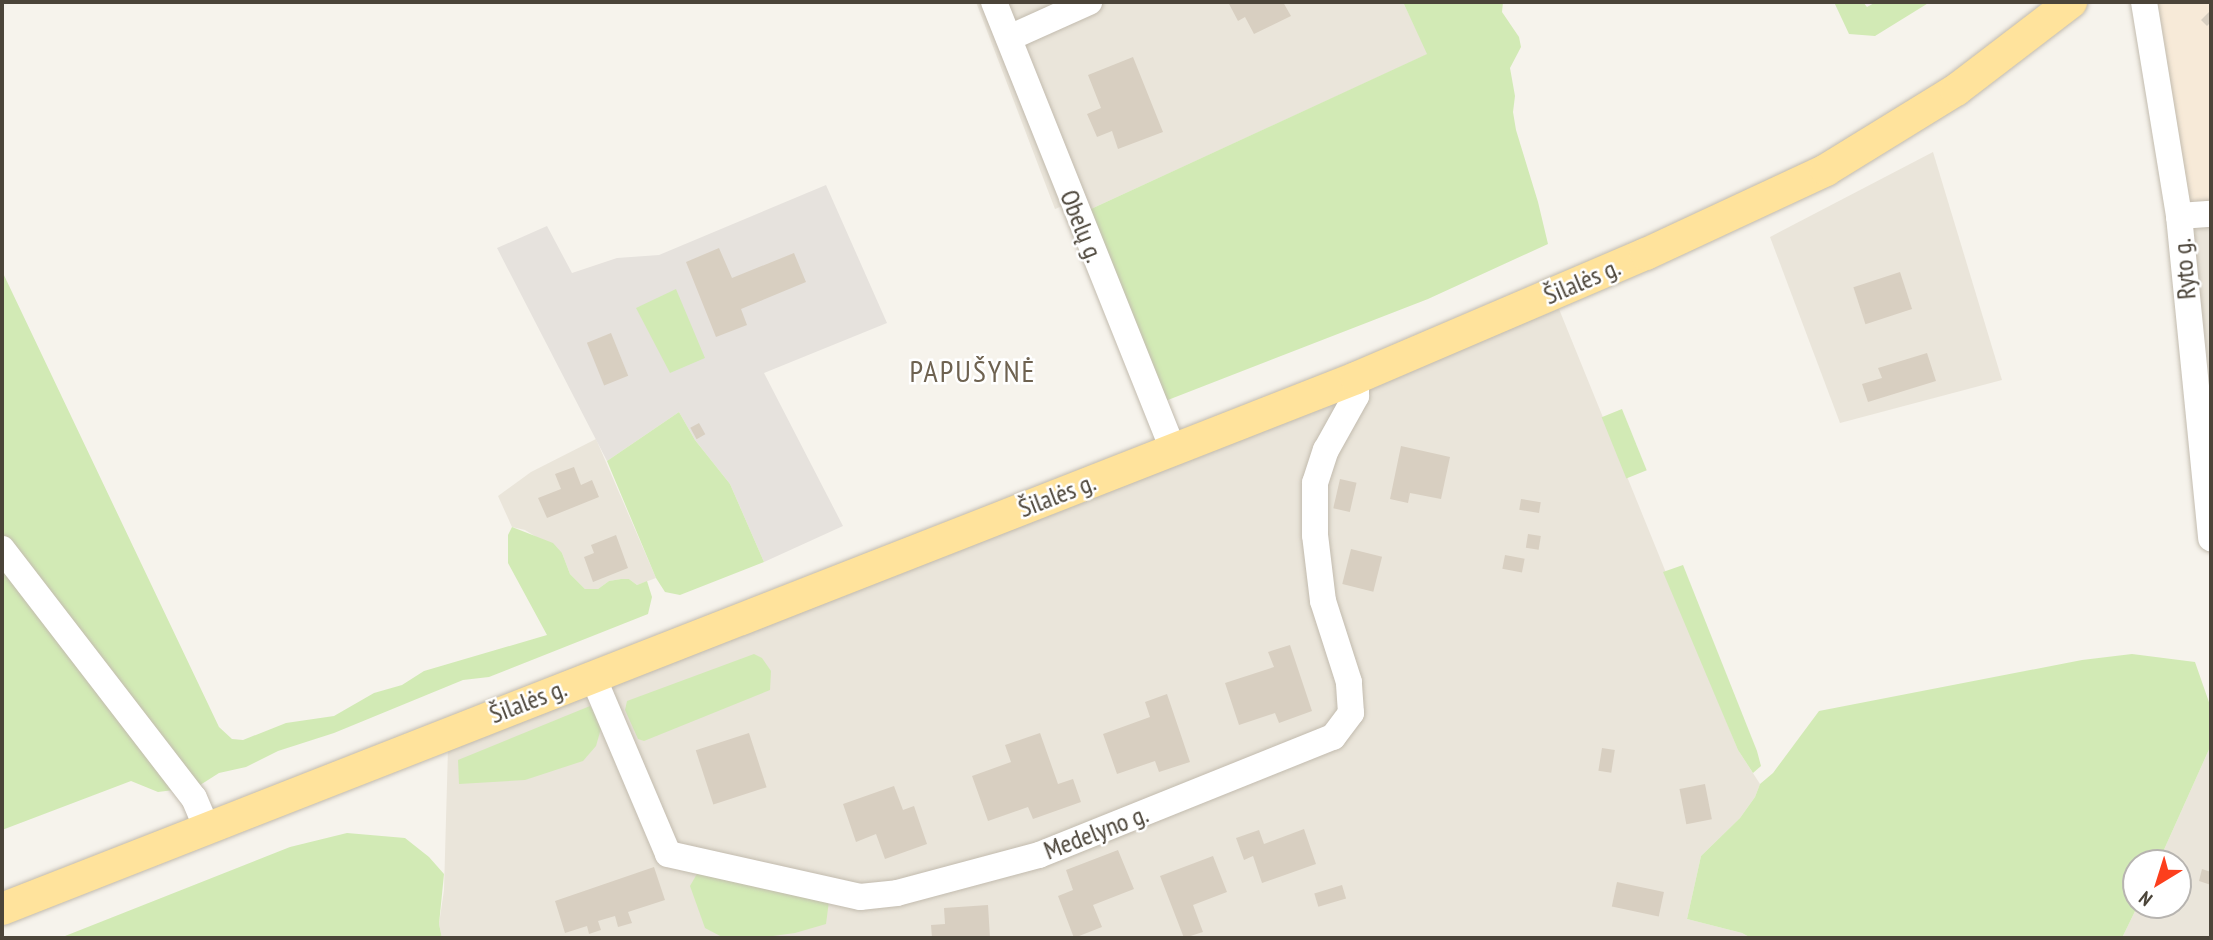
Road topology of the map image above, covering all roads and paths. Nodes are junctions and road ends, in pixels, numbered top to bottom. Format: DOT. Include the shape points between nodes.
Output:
graph roads {
  1 [pos="995,2"];
  2 [pos="1089,2"];
  3 [pos="2071,2"];
  4 [pos="2144,2"];
  5 [pos="1009,38"];
  6 [pos="2211,214"];
  7 [pos="2179,216"];
  8 [pos="1356,378"];
  9 [pos="1173,449"];
  10 [pos="2211,538"];
  11 [pos="2,549"];
  12 [pos="593,677"];
  13 [pos="207,828"];
  14 [pos="2,909"];
  1 -- 5 [label="street, Obelų g."];
  2 -- 5 [label="street"];
  3 -- 8 [label="main road, Šilalės g." via="1956,90 1826,170 1646,254"];
  4 -- 7 [label="street, Ryto g."];
  5 -- 9 [label="street, Obelų g."];
  6 -- 7 [label="street"];
  7 -- 10 [label="street, Ryto g."];
  8 -- 9 [label="main road, Šilalės g."];
  8 -- 12 [label="street, Medelyno g." via="1356,396 1326,450 1315,483 1315,535 1323,601 1349,682 1351,713 1333,737 1039,855 897,893 860,897 668,854"];
  9 -- 12 [label="main road, Šilalės g."];
  11 -- 13 [label="street" via="194,798"];
  12 -- 13 [label="main road, Šilalės g."];
  13 -- 14 [label="main road, Šilalės g."];
}
